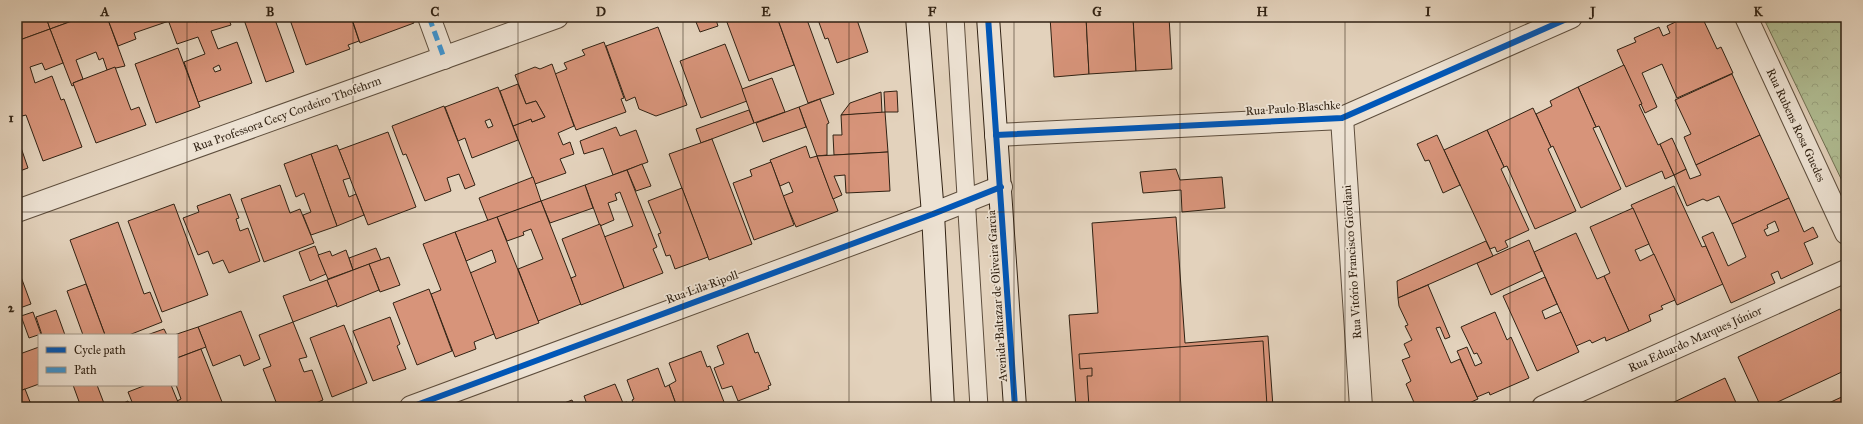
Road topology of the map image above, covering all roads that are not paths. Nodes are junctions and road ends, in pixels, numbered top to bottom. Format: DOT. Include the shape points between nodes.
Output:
graph roads {
  1 [pos="429,17"];
  2 [pos="557,17"];
  3 [pos="917,17"];
  4 [pos="955,17"];
  5 [pos="988,17"];
  6 [pos="1571,17"];
  7 [pos="1746,17"];
  8 [pos="444,58"];
  9 [pos="1342,118"];
  10 [pos="996,135"];
  11 [pos="1001,187"];
  12 [pos="966,200"];
  13 [pos="17,211"];
  14 [pos="932,214"];
  15 [pos="1846,233"];
  16 [pos="1846,271"];
  17 [pos="411,407"];
  18 [pos="944,407"];
  19 [pos="979,407"];
  20 [pos="1015,407"];
  21 [pos="1361,407"];
  22 [pos="1543,407"];
  1 -- 8 [label="street"];
  2 -- 8 [label="street, Rua Professora Cecy Cordeiro Thofehrm"];
  3 -- 14 [label="street"];
  4 -- 12 [label="lane"];
  5 -- 10 [label="street, Avenida Baltazar de Oliveira Garcia"];
  6 -- 9 [label="street, Rua Paulo Blaschke"];
  7 -- 15 [label="street, Rua Rubens Rosa Guedes"];
  8 -- 13 [label="street, Rua Professora Cecy Cordeiro Thofehrm"];
  9 -- 10 [label="street, Rua Paulo Blaschke"];
  9 -- 21 [label="street, Rua Vitório Francisco Giordani"];
  10 -- 11 [label="street, Avenida Baltazar de Oliveira Garcia"];
  11 -- 12 [label="street, Rua Lila Ripoll"];
  11 -- 20 [label="street, Avenida Baltazar de Oliveira Garcia"];
  12 -- 14 [label="street, Rua Lila Ripoll"];
  12 -- 19 [label="lane"];
  14 -- 17 [label="street, Rua Lila Ripoll"];
  14 -- 18 [label="street"];
  16 -- 22 [label="street, Rua Eduardo Marques Júnior"];
}
